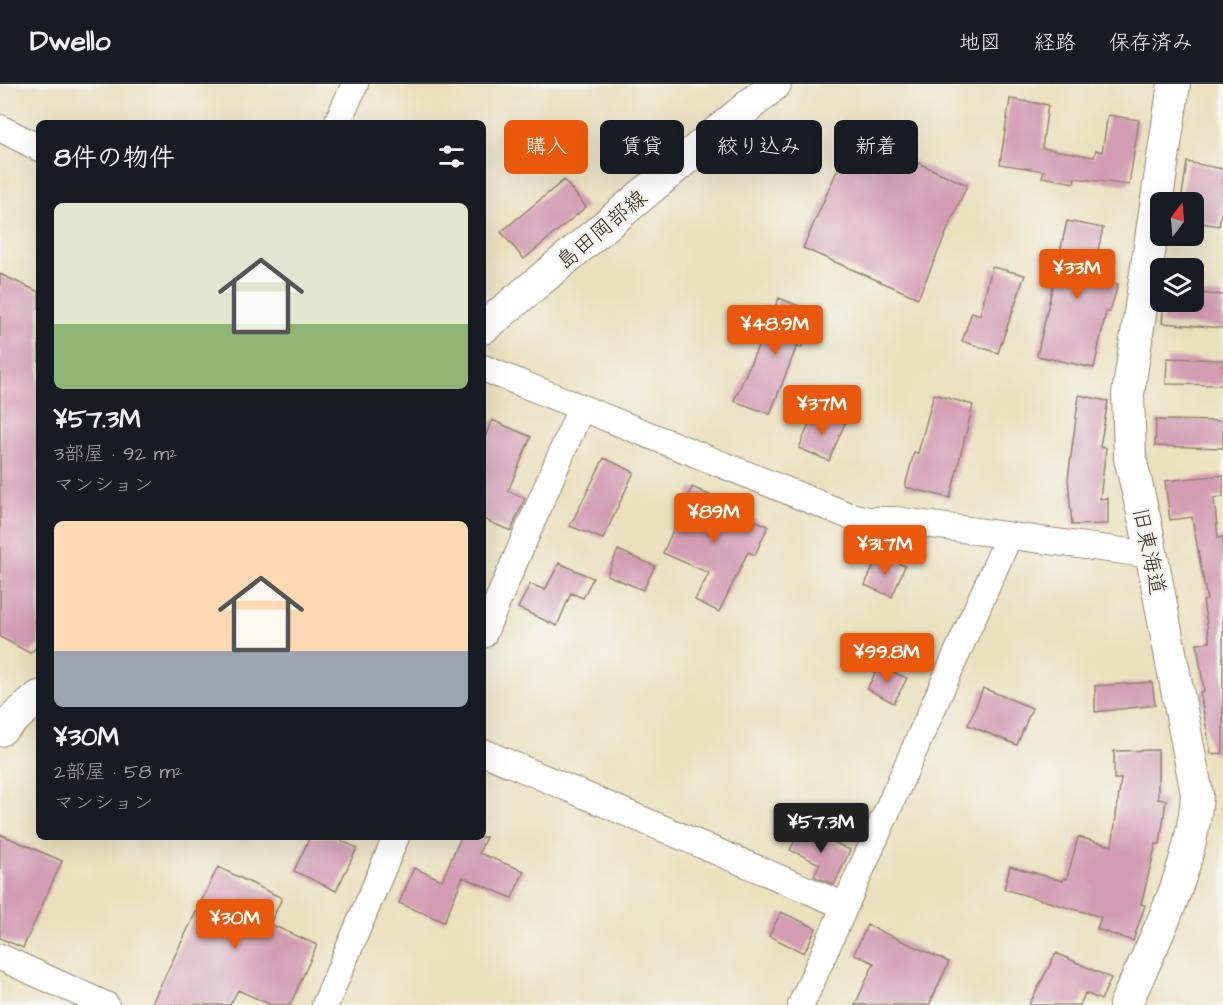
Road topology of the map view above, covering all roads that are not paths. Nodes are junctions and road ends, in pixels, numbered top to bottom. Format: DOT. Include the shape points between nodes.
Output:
graph roads {
  1 [pos="355,84"];
  2 [pos="775,84"];
  3 [pos="1174,84"];
  4 [pos="338,120"];
  5 [pos="0,128"];
  6 [pos="36,146"];
  7 [pos="486,325"];
  8 [pos="486,369"];
  9 [pos="582,408"];
  10 [pos="1009,536"];
  11 [pos="1152,555"];
  12 [pos="486,628"];
  13 [pos="36,700"];
  14 [pos="0,730"];
  15 [pos="486,753"];
  16 [pos="395,840"];
  17 [pos="845,906"];
  18 [pos="0,957"];
  19 [pos="106,1005"];
  20 [pos="324,1005"];
  21 [pos="801,1005"];
  22 [pos="1125,1005"];
  1 -- 4 [label="street"];
  2 -- 7 [label="main road, 島田岡部線"];
  3 -- 11 [label="main road, 旧東海道" via="1128,393 1130,458"];
  5 -- 6 [label="street"];
  8 -- 9 [label="street"];
  9 -- 10 [label="street" via="867,520 896,520"];
  9 -- 12 [label="street"];
  10 -- 11 [label="street"];
  10 -- 17 [label="street"];
  11 -- 22 [label="main road, 旧東海道" via="1196,784 1196,808 1176,882"];
  13 -- 14 [label="main road"];
  15 -- 17 [label="street"];
  16 -- 20 [label="street"];
  17 -- 21 [label="street"];
  18 -- 19 [label="street"];
}
